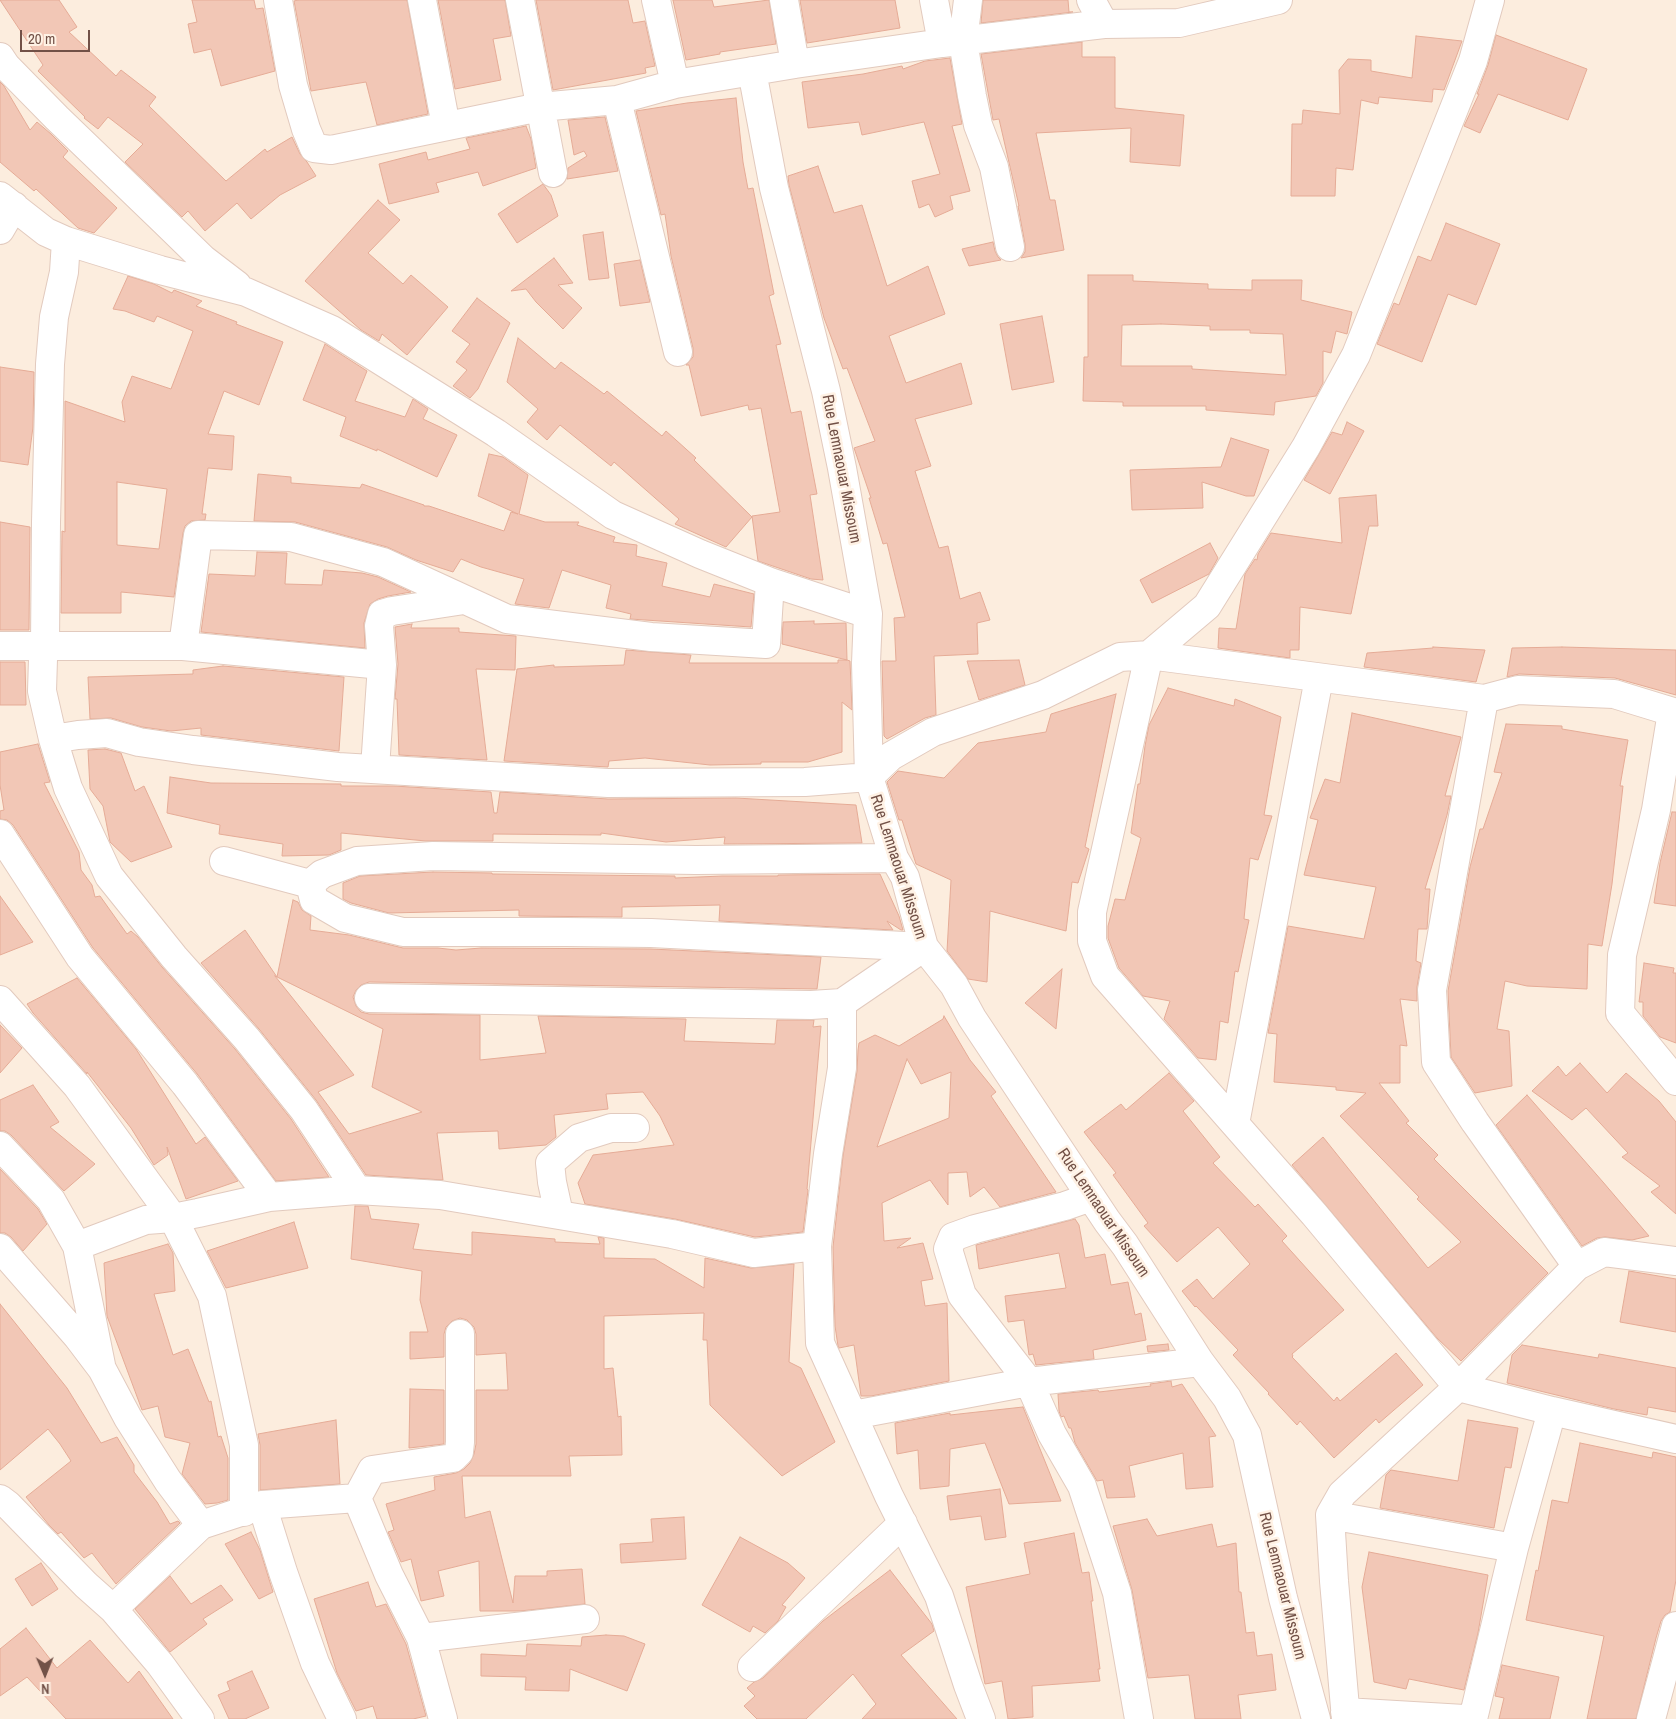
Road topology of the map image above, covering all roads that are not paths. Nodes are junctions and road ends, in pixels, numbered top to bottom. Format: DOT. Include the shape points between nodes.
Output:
graph roads {
  1 [pos="278,0"];
  2 [pos="422,0"];
  3 [pos="520,0"];
  4 [pos="656,0"];
  5 [pos="784,0"];
  6 [pos="934,0"];
  7 [pos="968,0"];
  8 [pos="1091,0"];
  9 [pos="1278,0"];
  10 [pos="1490,0"];
  11 [pos="1218,7"];
  12 [pos="1104,24"];
  13 [pos="953,42"];
  14 [pos="0,57"];
  15 [pos="795,64"];
  16 [pos="752,72"];
  17 [pos="674,84"];
  18 [pos="618,100"];
  19 [pos="540,106"];
  20 [pos="446,126"];
  21 [pos="553,173"];
  22 [pos="7,201"];
  23 [pos="0,230"];
  24 [pos="66,241"];
  25 [pos="1010,247"];
  26 [pos="246,292"];
  27 [pos="678,352"];
  28 [pos="770,582"];
  29 [pos="464,600"];
  30 [pos="868,614"];
  31 [pos="0,646"];
  32 [pos="45,646"];
  33 [pos="183,646"];
  34 [pos="1150,655"];
  35 [pos="382,665"];
  36 [pos="1319,678"];
  37 [pos="1484,700"];
  38 [pos="1674,713"];
  39 [pos="53,739"];
  40 [pos="375,768"];
  41 [pos="869,777"];
  42 [pos="0,834"];
  43 [pos="894,858"];
  44 [pos="224,861"];
  45 [pos="310,884"];
  46 [pos="924,947"];
  47 [pos="369,998"];
  48 [pos="0,1000"];
  49 [pos="842,1003"];
  50 [pos="1676,1082"];
  51 [pos="1235,1124"];
  52 [pos="635,1128"];
  53 [pos="0,1146"];
  54 [pos="357,1190"];
  55 [pos="1091,1196"];
  56 [pos="269,1197"];
  57 [pos="559,1214"];
  58 [pos="173,1218"];
  59 [pos="77,1246"];
  60 [pos="817,1246"];
  61 [pos="0,1248"];
  62 [pos="1676,1261"];
  63 [pos="1577,1266"];
  64 [pos="460,1334"];
  65 [pos="1200,1362"];
  66 [pos="102,1369"];
  67 [pos="1029,1382"];
  68 [pos="1458,1387"];
  69 [pos="1552,1411"];
  70 [pos="853,1415"];
  71 [pos="1676,1439"];
  72 [pos="356,1498"];
  73 [pos="0,1499"];
  74 [pos="253,1509"];
  75 [pos="1330,1515"];
  76 [pos="903,1523"];
  77 [pos="201,1525"];
  78 [pos="1514,1548"];
  79 [pos="113,1609"];
  80 [pos="585,1619"];
  81 [pos="1676,1626"];
  82 [pos="421,1638"];
  83 [pos="752,1667"];
  84 [pos="1346,1715"];
  85 [pos="200,1719"];
  86 [pos="342,1719"];
  87 [pos="443,1719"];
  88 [pos="981,1719"];
  89 [pos="1139,1719"];
  90 [pos="1316,1719"];
  91 [pos="1464,1719"];
  92 [pos="1474,1719"];
  93 [pos="1651,1719"];
  1 -- 20 [label="street" via="293,85 314,148 332,150"];
  2 -- 20 [label="street"];
  3 -- 19 [label="street"];
  4 -- 17 [label="street"];
  5 -- 15 [label="street"];
  6 -- 13 [label="street"];
  7 -- 13 [label="street"];
  8 -- 12 [label="street"];
  9 -- 11 [label="street"];
  10 -- 34 [label="street" via="1473,61 1356,355 1306,448 1207,606"];
  11 -- 12 [label="street" via="1179,23"];
  12 -- 13 [label="street"];
  13 -- 15 [label="street"];
  13 -- 25 [label="street" via="994,167"];
  14 -- 26 [label="street" via="57,118 203,259"];
  15 -- 16 [label="street"];
  16 -- 17 [label="street"];
  16 -- 30 [label="street, Rue Lemnaouar Missoum" via="774,188 826,391"];
  17 -- 18 [label="street"];
  18 -- 19 [label="street"];
  18 -- 27 [label="street"];
  19 -- 20 [label="street"];
  19 -- 21 [label="street"];
  22 -- 23 [label="street"];
  22 -- 24 [label="street" via="46,232"];
  24 -- 26 [label="street"];
  24 -- 32 [label="street" via="50,364"];
  26 -- 28 [label="street" via="332,330 496,433 613,515"];
  28 -- 29 [label="street" via="766,644 651,637 507,619"];
  28 -- 30 [label="street"];
  29 -- 33 [label="street" via="383,562 291,537 198,535"];
  29 -- 35 [label="street" via="382,614 379,626"];
  30 -- 41 [label="street, Rue Lemnaouar Missoum"];
  31 -- 32 [label="street"];
  32 -- 33 [label="street"];
  32 -- 39 [label="street" via="42,691"];
  33 -- 35 [label="street"];
  34 -- 36 [label="street"];
  34 -- 41 [label="street" via="1120,657 1043,695 934,732 891,756"];
  34 -- 51 [label="street" via="1092,912 1092,941 1105,976"];
  35 -- 40 [label="street"];
  36 -- 37 [label="street"];
  36 -- 51 [label="street"];
  37 -- 38 [label="street" via="1518,690 1614,694"];
  37 -- 63 [label="street" via="1432,990 1436,1062"];
  38 -- 50 [label="street" via="1656,810 1622,955 1620,1013"];
  39 -- 40 [label="street" via="106,733 139,742 231,754 338,767"];
  39 -- 54 [label="street" via="68,788 109,876 304,1110"];
  40 -- 41 [label="street" via="608,782 805,782"];
  41 -- 43 [label="street, Rue Lemnaouar Missoum"];
  42 -- 56 [label="street" via="80,958 185,1084"];
  43 -- 45 [label="street" via="696,860 433,856 357,861 322,874"];
  43 -- 46 [label="street, Rue Lemnaouar Missoum" via="904,877"];
  44 -- 45 [label="street"];
  45 -- 46 [label="street" via="314,900 346,918 403,932 660,934"];
  46 -- 49 [label="street"];
  46 -- 55 [label="street, Rue Lemnaouar Missoum" via="954,985 972,1018"];
  47 -- 49 [label="street"];
  48 -- 58 [label="street" via="77,1086"];
  49 -- 60 [label="street" via="842,1068"];
  51 -- 68 [label="street"];
  52 -- 57 [label="street" via="611,1128 580,1138 550,1163"];
  53 -- 59 [label="street" via="51,1200"];
  54 -- 56 [label="street"];
  54 -- 57 [label="street" via="440,1195"];
  55 -- 65 [label="street, Rue Lemnaouar Missoum"];
  55 -- 67 [label="street" via="953,1236 948,1249 962,1295"];
  56 -- 58 [label="street"];
  57 -- 60 [label="street" via="672,1234 754,1253"];
  58 -- 59 [label="street" via="146,1220"];
  58 -- 74 [label="street" via="212,1296 244,1445"];
  59 -- 66 [label="street"];
  60 -- 70 [label="street" via="820,1343"];
  61 -- 66 [label="street"];
  62 -- 63 [label="street" via="1604,1252"];
  63 -- 68 [label="street"];
  64 -- 72 [label="street" via="459,1452 453,1458 372,1470"];
  65 -- 67 [label="street"];
  65 -- 90 [label="street, Rue Lemnaouar Missoum" via="1227,1398 1247,1435 1283,1598"];
  66 -- 77 [label="street" via="128,1418"];
  67 -- 70 [label="street"];
  67 -- 89 [label="street" via="1052,1434 1082,1486 1116,1593"];
  68 -- 69 [label="street"];
  68 -- 75 [label="street" via="1342,1494"];
  69 -- 71 [label="street"];
  69 -- 78 [label="street"];
  70 -- 76 [label="street"];
  72 -- 74 [label="street"];
  72 -- 82 [label="street"];
  73 -- 79 [label="street"];
  74 -- 77 [label="street"];
  74 -- 86 [label="street" via="283,1572 315,1663"];
  75 -- 78 [label="street"];
  75 -- 84 [label="street"];
  76 -- 83 [label="street"];
  76 -- 88 [label="street" via="939,1596"];
  77 -- 79 [label="street"];
  78 -- 92 [label="street"];
  79 -- 85 [label="street" via="160,1664"];
  80 -- 82 [label="street"];
  81 -- 93 [label="street"];
  82 -- 87 [label="street"];
  84 -- 91 [label="street"];
}
